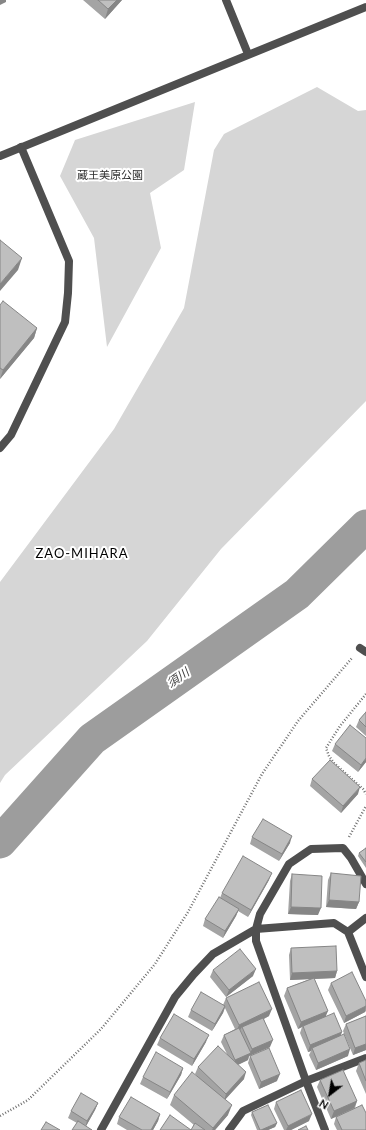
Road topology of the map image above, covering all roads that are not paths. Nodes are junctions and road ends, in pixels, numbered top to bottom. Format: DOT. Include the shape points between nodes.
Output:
graph roads {
  1 [pos="226,0"];
  2 [pos="366,7"];
  3 [pos="248,54"];
  4 [pos="21,147"];
  5 [pos="0,156"];
  6 [pos="0,448"];
  7 [pos="366,884"];
  8 [pos="366,918"];
  9 [pos="256,929"];
  10 [pos="348,932"];
  11 [pos="366,977"];
  12 [pos="366,1058"];
  13 [pos="306,1081"];
  14 [pos="101,1130"];
  15 [pos="229,1130"];
  16 [pos="325,1130"];
  1 -- 3 [label="street"];
  2 -- 3 [label="street"];
  3 -- 4 [label="street"];
  4 -- 5 [label="street"];
  4 -- 6 [label="street" via="69,261 68,293 65,322 11,435"];
  7 -- 9 [label="street" via="343,848 311,849 289,864 260,914"];
  8 -- 10 [label="street"];
  9 -- 10 [label="street" via="334,923"];
  9 -- 13 [label="street" via="256,941"];
  9 -- 14 [label="street" via="213,954 175,997"];
  10 -- 11 [label="street"];
  12 -- 13 [label="street"];
  13 -- 15 [label="street" via="243,1111"];
  13 -- 16 [label="street"];
}
